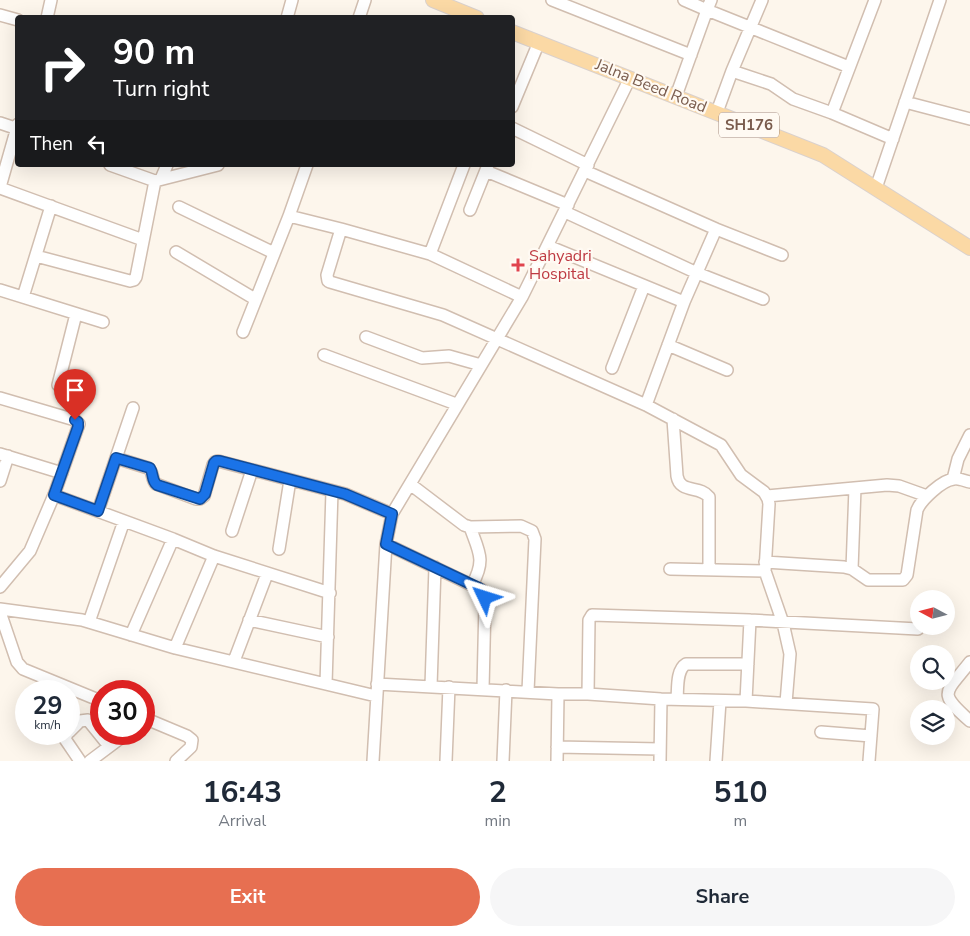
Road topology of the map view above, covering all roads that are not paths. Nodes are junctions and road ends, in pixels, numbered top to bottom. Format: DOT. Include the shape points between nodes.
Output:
graph roads {
  1 [pos="51,0"];
  2 [pos="292,0"];
  3 [pos="365,0"];
  4 [pos="552,0"];
  5 [pos="684,0"];
  6 [pos="762,0"];
  7 [pos="875,0"];
  8 [pos="940,0"];
  9 [pos="441,2"];
  10 [pos="574,4"];
  11 [pos="709,5"];
  12 [pos="0,15"];
  13 [pos="48,15"];
  14 [pos="288,15"];
  15 [pos="360,15"];
  16 [pos="470,15"];
  17 [pos="15,19"];
  18 [pos="750,26"];
  19 [pos="515,33"];
  20 [pos="539,42"];
  21 [pos="691,55"];
  22 [pos="849,67"];
  23 [pos="732,70"];
  24 [pos="630,78"];
  25 [pos="676,96"];
  26 [pos="515,99"];
  27 [pos="905,102"];
  28 [pos="717,112"];
  29 [pos="832,113"];
  30 [pos="970,119"];
  31 [pos="0,123"];
  32 [pos="15,127"];
  33 [pos="515,130"];
  34 [pos="15,134"];
  35 [pos="892,139"];
  36 [pos="116,167"];
  37 [pos="166,167"];
  38 [pos="210,167"];
  39 [pos="306,167"];
  40 [pos="463,167"];
  41 [pos="487,168"];
  42 [pos="586,168"];
  43 [pos="158,180"];
  44 [pos="0,188"];
  45 [pos="876,188"];
  46 [pos="51,206"];
  47 [pos="179,207"];
  48 [pos="566,209"];
  49 [pos="470,210"];
  50 [pos="289,216"];
  51 [pos="341,228"];
  52 [pos="716,229"];
  53 [pos="143,240"];
  54 [pos="548,246"];
  55 [pos="970,248"];
  56 [pos="176,252"];
  57 [pos="274,253"];
  58 [pos="430,254"];
  59 [pos="782,255"];
  60 [pos="36,256"];
  61 [pos="697,273"];
  62 [pos="644,286"];
  63 [pos="0,290"];
  64 [pos="522,296"];
  65 [pos="23,297"];
  66 [pos="256,299"];
  67 [pos="763,299"];
  68 [pos="684,302"];
  69 [pos="76,314"];
  70 [pos="103,322"];
  71 [pos="243,332"];
  72 [pos="366,337"];
  73 [pos="497,338"];
  74 [pos="668,345"];
  75 [pos="324,355"];
  76 [pos="481,365"];
  77 [pos="612,368"];
  78 [pos="727,370"];
  79 [pos="58,385"];
  80 [pos="0,398"];
  81 [pos="456,404"];
  82 [pos="646,405"];
  83 [pos="133,408"];
  84 [pos="673,419"];
  85 [pos="970,435"];
  86 [pos="4,455"];
  87 [pos="116,458"];
  88 [pos="252,470"];
  89 [pos="62,473"];
  90 [pos="953,479"];
  91 [pos="290,480"];
  92 [pos="0,481"];
  93 [pos="970,482"];
  94 [pos="410,484"];
  95 [pos="855,488"];
  96 [pos="332,491"];
  97 [pos="54,495"];
  98 [pos="767,496"];
  99 [pos="927,496"];
  100 [pos="98,511"];
  101 [pos="392,514"];
  102 [pos="124,521"];
  103 [pos="470,527"];
  104 [pos="232,531"];
  105 [pos="173,539"];
  106 [pos="386,544"];
  107 [pos="279,549"];
  108 [pos="214,556"];
  109 [pos="765,566"];
  110 [pos="435,567"];
  111 [pos="670,568"];
  112 [pos="709,569"];
  113 [pos="852,569"];
  114 [pos="266,574"];
  115 [pos="472,585"];
  116 [pos="0,587"];
  117 [pos="330,593"];
  118 [pos="0,610"];
  119 [pos="249,620"];
  120 [pos="750,620"];
  121 [pos="89,622"];
  122 [pos="783,623"];
  123 [pos="910,629"];
  124 [pos="131,635"];
  125 [pos="328,637"];
  126 [pos="175,648"];
  127 [pos="234,661"];
  128 [pos="970,662"];
  129 [pos="748,664"];
  130 [pos="326,684"];
  131 [pos="377,684"];
  132 [pos="431,686"];
  133 [pos="449,687"];
  134 [pos="482,689"];
  135 [pos="506,690"];
  136 [pos="528,691"];
  137 [pos="558,694"];
  138 [pos="588,694"];
  139 [pos="90,696"];
  140 [pos="376,696"];
  141 [pos="661,699"];
  142 [pos="677,699"];
  143 [pos="720,701"];
  144 [pos="746,701"];
  145 [pos="786,703"];
  146 [pos="80,721"];
  147 [pos="970,721"];
  148 [pos="155,723"];
  149 [pos="821,732"];
  150 [pos="871,736"];
  151 [pos="69,745"];
  152 [pos="109,746"];
  153 [pos="557,748"];
  154 [pos="660,755"];
  155 [pos="80,761"];
  156 [pos="90,761"];
  157 [pos="176,761"];
  158 [pos="373,761"];
  159 [pos="446,761"];
  160 [pos="503,761"];
  161 [pos="557,761"];
  162 [pos="716,761"];
  163 [pos="869,761"];
  1 -- 13 [label="street"];
  2 -- 14 [label="street"];
  3 -- 15 [label="street"];
  4 -- 10 [label="street"];
  5 -- 11 [label="street"];
  6 -- 18 [label="street"];
  7 -- 22 [label="street"];
  8 -- 27 [label="street"];
  9 -- 16 [label="main road"];
  10 -- 21 [label="street"];
  11 -- 18 [label="street"];
  11 -- 21 [label="street"];
  12 -- 17 [label="street"];
  18 -- 22 [label="street"];
  18 -- 23 [label="street"];
  19 -- 20 [label="main road, Jalna Beed Road / SH176"];
  20 -- 24 [label="main road, Jalna Beed Road / SH176"];
  20 -- 26 [label="street"];
  21 -- 25 [label="street"];
  22 -- 29 [label="street"];
  23 -- 28 [label="street"];
  23 -- 29 [label="street" via="772,84 793,99"];
  24 -- 25 [label="main road, Jalna Beed Road / SH176"];
  24 -- 42 [label="street"];
  25 -- 28 [label="main road, Jalna Beed Road / SH176"];
  27 -- 30 [label="street"];
  27 -- 35 [label="street"];
  28 -- 45 [label="main road, Jalna Beed Road / SH176" via="823,154"];
  29 -- 35 [label="street"];
  31 -- 32 [label="street"];
  33 -- 42 [label="street"];
  34 -- 44 [label="street"];
  35 -- 45 [label="street"];
  36 -- 43 [label="street"];
  37 -- 43 [label="street"];
  38 -- 43 [label="street"];
  39 -- 50 [label="street"];
  40 -- 58 [label="street"];
  41 -- 48 [label="street"];
  41 -- 49 [label="street"];
  42 -- 48 [label="street"];
  42 -- 52 [label="street"];
  43 -- 53 [label="street"];
  44 -- 46 [label="street"];
  45 -- 55 [label="main road, Jalna Beed Road / SH176"];
  46 -- 53 [label="street"];
  46 -- 60 [label="street"];
  47 -- 57 [label="street"];
  48 -- 54 [label="street"];
  48 -- 61 [label="street"];
  50 -- 51 [label="street"];
  50 -- 57 [label="street"];
  51 -- 58 [label="street"];
  51 -- 73 [label="street" via="327,275 330,282 431,310"];
  52 -- 59 [label="street"];
  52 -- 61 [label="street"];
  53 -- 60 [label="street" via="136,277 132,281"];
  54 -- 62 [label="street"];
  54 -- 64 [label="street"];
  56 -- 66 [label="street"];
  57 -- 66 [label="street"];
  58 -- 64 [label="street"];
  60 -- 65 [label="street"];
  61 -- 67 [label="street"];
  61 -- 68 [label="street"];
  62 -- 68 [label="street"];
  62 -- 77 [label="street"];
  63 -- 65 [label="street"];
  64 -- 73 [label="street"];
  65 -- 69 [label="street"];
  66 -- 71 [label="street"];
  68 -- 74 [label="street"];
  69 -- 70 [label="street"];
  69 -- 79 [label="street"];
  72 -- 76 [label="street" via="422,358 449,356"];
  73 -- 76 [label="street"];
  73 -- 82 [label="street"];
  74 -- 78 [label="street"];
  74 -- 82 [label="street"];
  75 -- 81 [label="street"];
  76 -- 81 [label="street"];
  80 -- 89 [label="street" via="78,422"];
  81 -- 94 [label="street"];
  82 -- 84 [label="street"];
  83 -- 87 [label="street"];
  84 -- 98 [label="street" via="722,445 741,475"];
  84 -- 112 [label="street" via="679,483 709,497"];
  85 -- 90 [label="street" via="958,459"];
  86 -- 89 [label="street"];
  86 -- 92 [label="street"];
  87 -- 88 [label="street" via="148,468 156,484 198,499 204,496 216,461"];
  87 -- 100 [label="street"];
  88 -- 91 [label="street"];
  88 -- 104 [label="street"];
  89 -- 97 [label="street"];
  90 -- 93 [label="street"];
  90 -- 99 [label="street"];
  91 -- 96 [label="street"];
  91 -- 107 [label="street"];
  94 -- 101 [label="street"];
  94 -- 103 [label="street"];
  95 -- 98 [label="street"];
  95 -- 99 [label="street" via="894,485"];
  95 -- 113 [label="street"];
  96 -- 101 [label="street"];
  96 -- 117 [label="street"];
  97 -- 100 [label="street"];
  97 -- 116 [label="street" via="30,550"];
  98 -- 109 [label="street"];
  99 -- 113 [label="street" via="916,510 905,579 868,580"];
  100 -- 102 [label="street"];
  101 -- 106 [label="street"];
  102 -- 105 [label="street"];
  102 -- 121 [label="street"];
  103 -- 115 [label="street" via="481,563"];
  103 -- 136 [label="street" via="521,526 534,534"];
  105 -- 108 [label="street"];
  105 -- 124 [label="street"];
  106 -- 110 [label="street"];
  106 -- 131 [label="street"];
  108 -- 114 [label="street"];
  108 -- 126 [label="street"];
  109 -- 112 [label="street"];
  109 -- 113 [label="street"];
  109 -- 122 [label="street"];
  110 -- 115 [label="street"];
  110 -- 132 [label="street"];
  111 -- 112 [label="street"];
  114 -- 117 [label="street"];
  114 -- 119 [label="street"];
  115 -- 134 [label="street" via="482,590 485,598"];
  117 -- 125 [label="street"];
  118 -- 121 [label="street"];
  118 -- 139 [label="street" via="17,662 23,669"];
  119 -- 125 [label="street"];
  119 -- 127 [label="street"];
  120 -- 122 [label="street"];
  120 -- 129 [label="street"];
  120 -- 138 [label="street" via="592,615 589,620"];
  121 -- 124 [label="street"];
  122 -- 123 [label="street"];
  122 -- 145 [label="street" via="790,660"];
  124 -- 126 [label="street"];
  125 -- 130 [label="street"];
  126 -- 127 [label="street"];
  127 -- 130 [label="street"];
  128 -- 147 [label="street" via="950,687 948,697"];
  129 -- 142 [label="street" via="686,664 680,670"];
  129 -- 144 [label="street"];
  130 -- 140 [label="street"];
  131 -- 132 [label="street"];
  131 -- 140 [label="street"];
  132 -- 133 [label="street"];
  133 -- 134 [label="street"];
  133 -- 159 [label="street"];
  134 -- 135 [label="street"];
  135 -- 136 [label="street"];
  135 -- 160 [label="street"];
  136 -- 137 [label="street"];
  137 -- 138 [label="street"];
  137 -- 153 [label="street"];
  138 -- 141 [label="street"];
  140 -- 158 [label="street"];
  141 -- 142 [label="street"];
  141 -- 154 [label="street"];
  142 -- 143 [label="street"];
  143 -- 144 [label="street"];
  143 -- 162 [label="street"];
  144 -- 145 [label="street"];
  145 -- 150 [label="street" via="873,709"];
  146 -- 152 [label="street" via="88,720"];
  148 -- 157 [label="street" via="192,740 192,746"];
  149 -- 150 [label="street"];
  150 -- 163 [label="street"];
  151 -- 155 [label="street"];
  152 -- 156 [label="street"];
  153 -- 154 [label="street"];
  153 -- 161 [label="street"];
}
